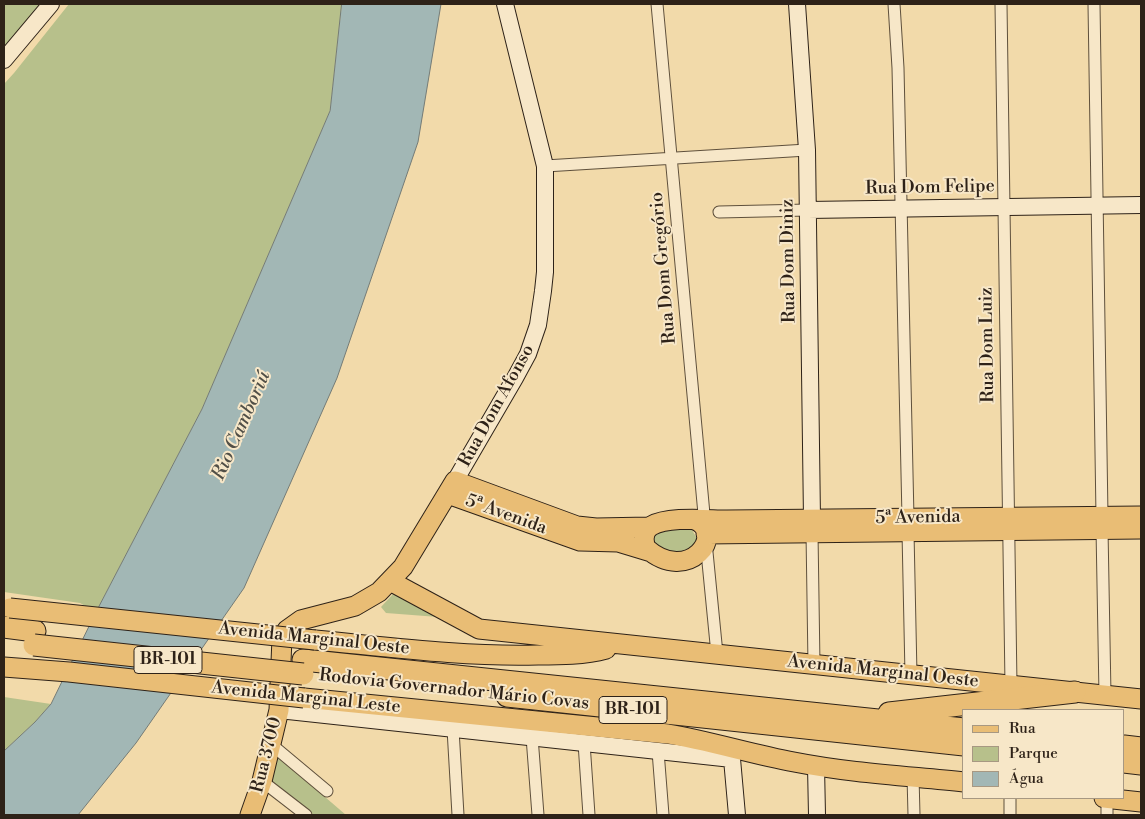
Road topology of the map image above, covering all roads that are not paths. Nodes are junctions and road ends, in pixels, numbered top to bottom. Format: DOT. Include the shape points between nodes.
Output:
graph roads {
  1 [pos="51,4"];
  2 [pos="505,4"];
  3 [pos="657,4"];
  4 [pos="796,4"];
  5 [pos="894,4"];
  6 [pos="1001,4"];
  7 [pos="1094,4"];
  8 [pos="4,60"];
  9 [pos="807,150"];
  10 [pos="671,158"];
  11 [pos="544,166"];
  12 [pos="1141,205"];
  13 [pos="1097,206"];
  14 [pos="1004,207"];
  15 [pos="901,209"];
  16 [pos="808,210"];
  17 [pos="720,212"];
  18 [pos="451,488"];
  19 [pos="1141,516"];
  20 [pos="1102,523"];
  21 [pos="1009,524"];
  22 [pos="908,525"];
  23 [pos="812,526"];
  24 [pos="650,527"];
  25 [pos="703,528"];
  26 [pos="1141,529"];
  27 [pos="651,552"];
  28 [pos="390,582"];
  29 [pos="6,614"];
  30 [pos="34,638"];
  31 [pos="4,642"];
  32 [pos="624,644"];
  33 [pos="718,654"];
  34 [pos="281,665"];
  35 [pos="814,665"];
  36 [pos="4,667"];
  37 [pos="303,667"];
  38 [pos="911,675"];
  39 [pos="1011,686"];
  40 [pos="1075,692"];
  41 [pos="1105,696"];
  42 [pos="1141,699"];
  43 [pos="279,710"];
  44 [pos="848,717"];
  45 [pos="453,729"];
  46 [pos="962,730"];
  47 [pos="532,737"];
  48 [pos="584,743"];
  49 [pos="272,745"];
  50 [pos="962,745"];
  51 [pos="1125,746"];
  52 [pos="1141,748"];
  53 [pos="658,751"];
  54 [pos="1125,762"];
  55 [pos="1141,764"];
  56 [pos="816,766"];
  57 [pos="913,776"];
  58 [pos="262,781"];
  59 [pos="962,782"];
  60 [pos="327,791"];
  61 [pos="1010,799"];
  62 [pos="1106,799"];
  63 [pos="1115,799"];
  64 [pos="1141,802"];
  65 [pos="250,815"];
  66 [pos="306,815"];
  67 [pos="458,815"];
  68 [pos="538,815"];
  69 [pos="589,815"];
  70 [pos="663,815"];
  71 [pos="738,815"];
  72 [pos="817,815"];
  73 [pos="914,815"];
  74 [pos="1010,815"];
  75 [pos="1107,815"];
  1 -- 8 [label="main road"];
  2 -- 11 [label="main road, Rua Dom Afonso"];
  3 -- 10 [label="street, Rua Dom Gregório"];
  4 -- 9 [label="main road, Rua Dom Diniz"];
  5 -- 15 [label="street"];
  6 -- 14 [label="street, Rua Dom Luiz"];
  7 -- 13 [label="street"];
  9 -- 10 [label="street"];
  9 -- 16 [label="main road, Rua Dom Diniz"];
  10 -- 11 [label="street"];
  10 -- 25 [label="street, Rua Dom Gregório"];
  11 -- 18 [label="main road, Rua Dom Afonso" via="545,272 534,338 515,378"];
  12 -- 13 [label="main road, Rua Dom Felipe"];
  13 -- 14 [label="main road, Rua Dom Felipe"];
  13 -- 20 [label="street"];
  14 -- 15 [label="main road, Rua Dom Felipe"];
  14 -- 21 [label="street, Rua Dom Luiz"];
  15 -- 16 [label="main road, Rua Dom Felipe"];
  15 -- 22 [label="street"];
  16 -- 17 [label="street, Rua Dom Felipe"];
  16 -- 23 [label="main road, Rua Dom Diniz"];
  18 -- 24 [label="main road, 5ª Avenida" via="577,526"];
  18 -- 27 [label="main road, 5ª Avenida" via="580,541 618,542"];
  18 -- 28 [label="main road, Rua Dom Afonso" via="412,554"];
  19 -- 20 [label="main road, 5ª Avenida"];
  20 -- 21 [label="main road, 5ª Avenida"];
  20 -- 26 [label="main road, 5ª Avenida"];
  20 -- 41 [label="street"];
  21 -- 22 [label="main road, 5ª Avenida"];
  21 -- 39 [label="street, Rua Dom Luiz"];
  22 -- 23 [label="main road, 5ª Avenida"];
  22 -- 38 [label="street"];
  23 -- 25 [label="main road, 5ª Avenida"];
  23 -- 35 [label="street, Rua Dom Diniz"];
  24 -- 25 [label="main road" via="668,522"];
  24 -- 27 [label="main road" via="645,532 644,543"];
  25 -- 27 [label="main road" via="703,549 691,560 675,561"];
  25 -- 33 [label="street, Rua Dom Gregório"];
  28 -- 32 [label="main road, Avenida Marginal Oeste" via="479,629"];
  28 -- 34 [label="main road, Rua Dom Afonso" via="355,606 294,624 282,638"];
  29 -- 30 [label="highway, Rodovia Governador Mário Covas / BR-101"];
  29 -- 32 [label="main road, Avenida Marginal Oeste, bridge" via="515,656 566,655"];
  30 -- 31 [label="highway, Rodovia Governador Mário Covas / BR-101"];
  30 -- 37 [label="highway, Rodovia Governador Mário Covas / BR-101, bridge"];
  32 -- 33 [label="main road, Avenida Marginal Oeste"];
  33 -- 35 [label="main road, Avenida Marginal Oeste"];
  34 -- 43 [label="main road, Rua 3700"];
  35 -- 38 [label="main road, Avenida Marginal Oeste"];
  36 -- 56 [label="main road, Avenida Marginal Leste, bridge" via="668,734"];
  37 -- 44 [label="highway, Rodovia Governador Mário Covas / BR-101"];
  37 -- 50 [label="highway, Rodovia Governador Mário Covas / BR-101"];
  38 -- 39 [label="main road, Avenida Marginal Oeste"];
  39 -- 40 [label="main road, Avenida Marginal Oeste"];
  40 -- 41 [label="main road, Avenida Marginal Oeste"];
  40 -- 44 [label="highway"];
  41 -- 42 [label="main road, Avenida Marginal Oeste"];
  43 -- 45 [label="main road, Avenida Marginal Leste"];
  43 -- 49 [label="main road, Rua 3700"];
  44 -- 46 [label="highway, Rodovia Governador Mário Covas / BR-101"];
  45 -- 47 [label="main road, Avenida Marginal Leste"];
  45 -- 67 [label="street"];
  47 -- 48 [label="main road, Avenida Marginal Leste"];
  47 -- 68 [label="street"];
  48 -- 53 [label="main road, Avenida Marginal Leste"];
  48 -- 69 [label="street"];
  49 -- 58 [label="main road, Rua 3700"];
  49 -- 60 [label="street"];
  51 -- 52 [label="highway"];
  53 -- 70 [label="street"];
  53 -- 71 [label="main road, Avenida Marginal Leste" via="732,759"];
  54 -- 55 [label="highway"];
  56 -- 57 [label="main road, Avenida Marginal Leste"];
  56 -- 72 [label="main road"];
  57 -- 59 [label="main road, Avenida Marginal Leste"];
  57 -- 73 [label="street"];
  58 -- 65 [label="main road, Rua 3700"];
  58 -- 66 [label="street"];
  61 -- 74 [label="street"];
  62 -- 75 [label="street"];
  63 -- 64 [label="main road"];
}
